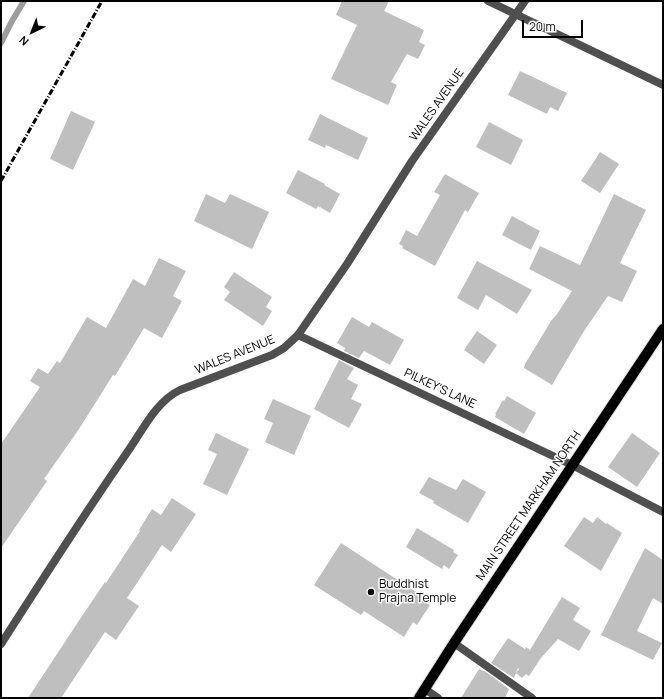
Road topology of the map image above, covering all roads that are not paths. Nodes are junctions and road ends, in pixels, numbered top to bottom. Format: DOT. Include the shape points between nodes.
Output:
graph roads {
  1 [pos="488,1"];
  2 [pos="525,1"];
  3 [pos="516,15"];
  4 [pos="663,85"];
  5 [pos="663,329"];
  6 [pos="298,335"];
  7 [pos="572,465"];
  8 [pos="663,512"];
  9 [pos="454,643"];
  10 [pos="1,644"];
  11 [pos="425,689"];
  12 [pos="419,698"];
  13 [pos="438,698"];
  14 [pos="532,698"];
  1 -- 3 [label="street"];
  2 -- 3 [label="street, WALES AVENUE"];
  3 -- 4 [label="street"];
  3 -- 6 [label="street, WALES AVENUE" via="416,155 347,264"];
  5 -- 7 [label="main road, MAIN STREET MARKHAM NORTH"];
  6 -- 7 [label="street, PILKEY'S LANE"];
  6 -- 10 [label="street, WALES AVENUE" via="272,355 180,390 163,402 91,504"];
  7 -- 8 [label="street, PILKEY'S LANE"];
  7 -- 9 [label="main road, MAIN STREET MARKHAM NORTH"];
  9 -- 11 [label="main road, MAIN STREET MARKHAM NORTH"];
  9 -- 14 [label="street"];
  11 -- 12 [label="main road, MAIN STREET MARKHAM NORTH"];
  11 -- 13 [label="street"];
}
